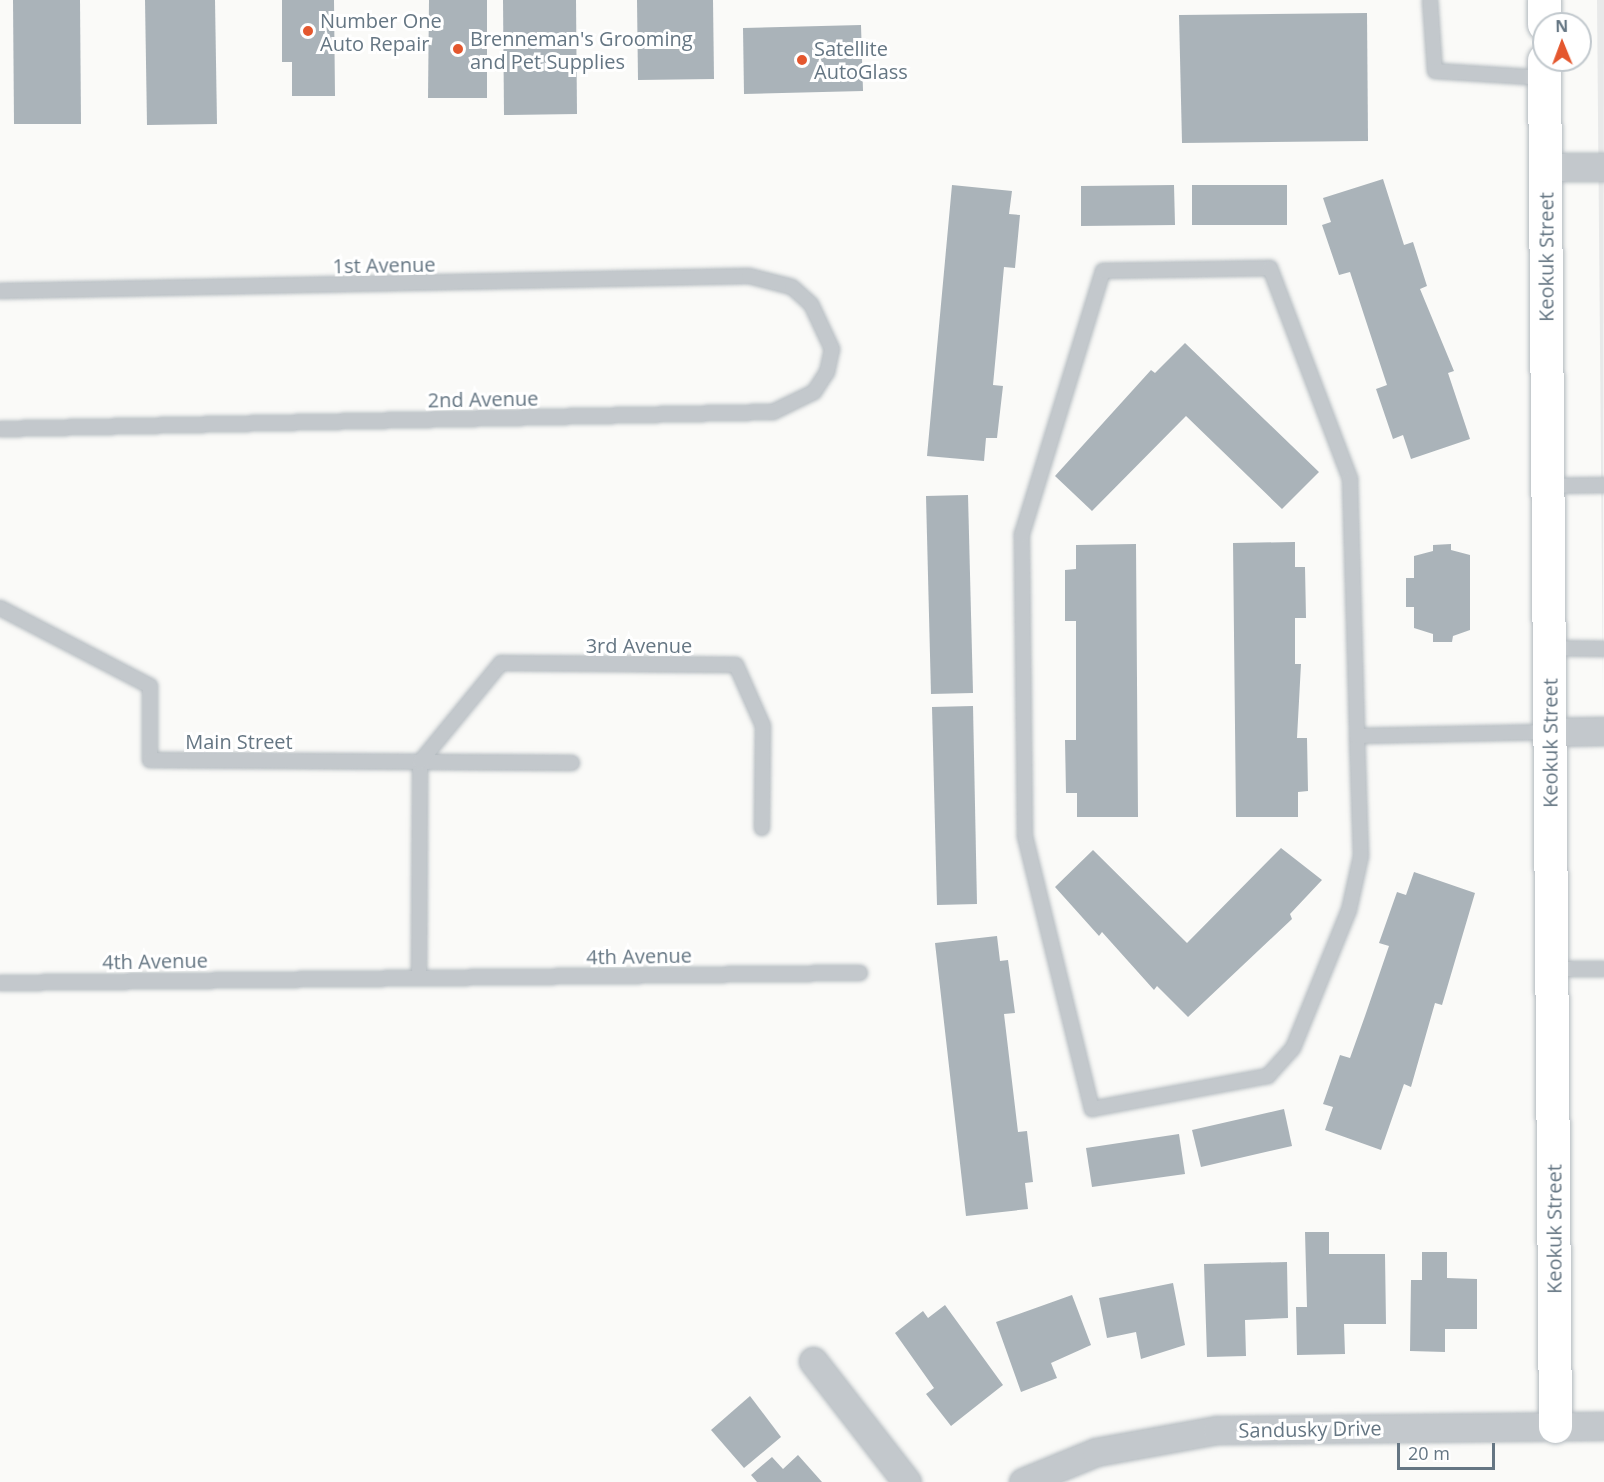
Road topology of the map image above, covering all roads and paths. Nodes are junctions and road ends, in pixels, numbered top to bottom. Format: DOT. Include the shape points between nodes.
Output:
graph roads {
  1 [pos="1430,0"];
  2 [pos="1532,69"];
  3 [pos="1544,72"];
  4 [pos="1545,167"];
  5 [pos="1604,167"];
  6 [pos="768,278"];
  7 [pos="0,291"];
  8 [pos="0,429"];
  9 [pos="1604,485"];
  10 [pos="1548,486"];
  11 [pos="0,608"];
  12 [pos="1549,648"];
  13 [pos="1604,649"];
  14 [pos="1604,731"];
  15 [pos="1550,732"];
  16 [pos="1357,736"];
  17 [pos="420,762"];
  18 [pos="572,763"];
  19 [pos="762,828"];
  20 [pos="1552,969"];
  21 [pos="1604,969"];
  22 [pos="860,973"];
  23 [pos="419,978"];
  24 [pos="0,983"];
  25 [pos="813,1361"];
  26 [pos="1555,1426"];
  27 [pos="1604,1426"];
  28 [pos="907,1482"];
  29 [pos="1023,1482"];
  1 -- 2 [label="lane" via="1435,71"];
  3 -- 4 [label="street, Keokuk Street"];
  4 -- 5 [label="street"];
  4 -- 10 [label="street, Keokuk Street"];
  6 -- 7 [label="lane, 1st Avenue"];
  6 -- 8 [label="lane, 2nd Avenue" via="792,287 811,304 831,349 827,372 814,392 773,412"];
  9 -- 10 [label="lane"];
  10 -- 12 [label="street, Keokuk Street"];
  11 -- 17 [label="lane, Main Street" via="150,686 150,760"];
  12 -- 13 [label="lane"];
  12 -- 15 [label="street, Keokuk Street"];
  14 -- 15 [label="street"];
  15 -- 16 [label="lane"];
  15 -- 20 [label="street, Keokuk Street"];
  16 -- 16 [label="lane" via="1350,479 1270,268 1103,271 1022,534 1026,836 1092,1109 1268,1076 1293,1048 1349,910 1361,856"];
  17 -- 18 [label="lane, Main Street"];
  17 -- 19 [label="lane, 3rd Avenue" via="501,663 736,665 762,726"];
  17 -- 23 [label="lane"];
  20 -- 21 [label="lane"];
  20 -- 26 [label="street, Keokuk Street"];
  22 -- 23 [label="lane, 4th Avenue"];
  23 -- 24 [label="lane, 4th Avenue"];
  25 -- 28 [label="street"];
  26 -- 27 [label="street, Sandusky Drive"];
  26 -- 29 [label="street, Sandusky Drive" via="1217,1430 1096,1452"];
}
